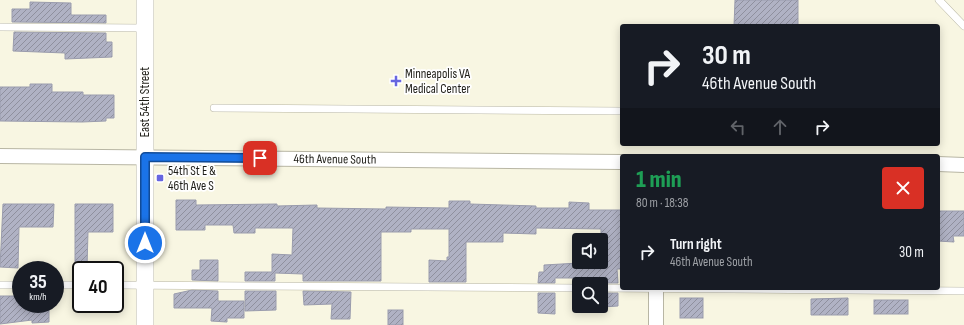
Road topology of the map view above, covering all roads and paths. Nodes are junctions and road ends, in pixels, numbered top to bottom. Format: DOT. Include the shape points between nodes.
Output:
graph roads {
  1 [pos="145,0"];
  2 [pos="939,0"];
  3 [pos="964,26"];
  4 [pos="0,27"];
  5 [pos="145,28"];
  6 [pos="214,108"];
  7 [pos="620,111"];
  8 [pos="0,156"];
  9 [pos="145,157"];
  10 [pos="620,162"];
  11 [pos="940,164"];
  12 [pos="964,164"];
  13 [pos="0,285"];
  14 [pos="12,285"];
  15 [pos="124,285"];
  16 [pos="145,286"];
  17 [pos="572,288"];
  18 [pos="608,288"];
  19 [pos="620,288"];
  20 [pos="656,290"];
  21 [pos="861,290"];
  22 [pos="964,291"];
  23 [pos="145,325"];
  24 [pos="656,325"];
  1 -- 5 [label="street, East 54th Street"];
  2 -- 3 [label="lane"];
  4 -- 5 [label="lane"];
  5 -- 9 [label="street, East 54th Street"];
  6 -- 7 [label="lane"];
  8 -- 9 [label="street, 46th Avenue South"];
  9 -- 10 [label="street, 46th Avenue South"];
  9 -- 16 [label="street, East 54th Street"];
  11 -- 12 [label="street"];
  13 -- 14 [label="lane"];
  15 -- 16 [label="lane"];
  16 -- 17 [label="lane"];
  16 -- 23 [label="street, East 54th Street"];
  18 -- 19 [label="lane"];
  20 -- 24 [label="street"];
  21 -- 22 [label="lane"];
}
